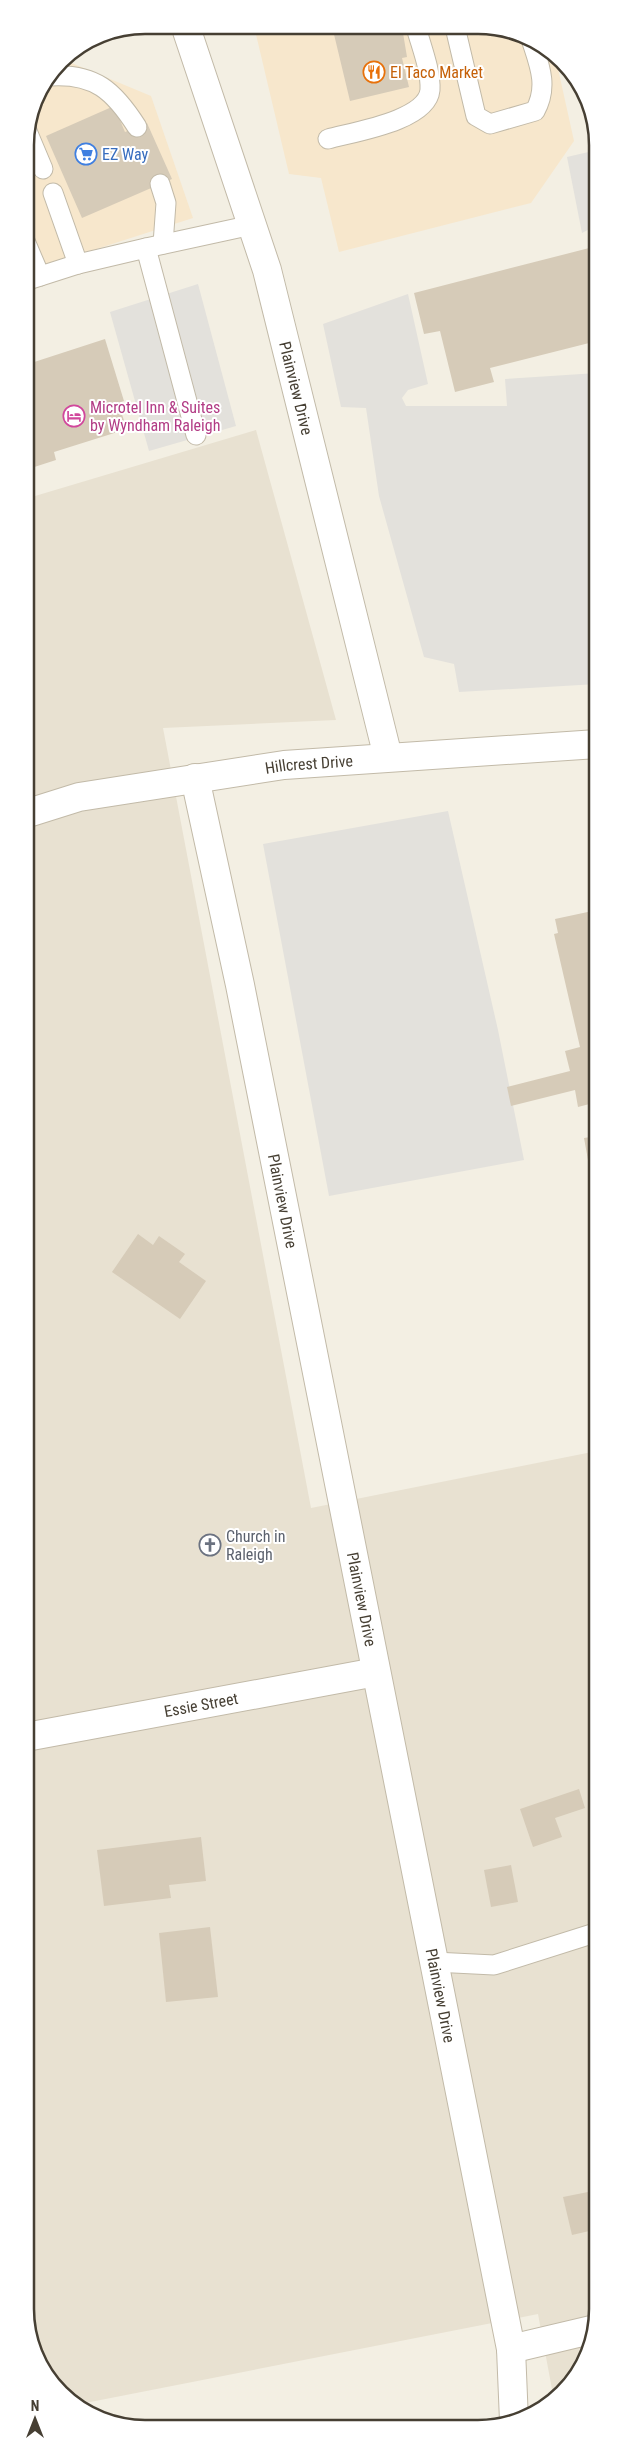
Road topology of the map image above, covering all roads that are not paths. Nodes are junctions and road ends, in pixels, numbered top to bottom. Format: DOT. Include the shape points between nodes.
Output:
graph roads {
  1 [pos="188,34"];
  2 [pos="418,34"];
  3 [pos="457,34"];
  4 [pos="534,49"];
  5 [pos="58,75"];
  6 [pos="137,126"];
  7 [pos="328,139"];
  8 [pos="34,149"];
  9 [pos="42,169"];
  10 [pos="160,184"];
  11 [pos="53,193"];
  12 [pos="252,225"];
  13 [pos="155,246"];
  14 [pos="78,264"];
  15 [pos="34,278"];
  16 [pos="196,435"];
  17 [pos="589,744"];
  18 [pos="388,757"];
  19 [pos="195,778"];
  20 [pos="34,811"];
  21 [pos="376,1672"];
  22 [pos="34,1736"];
  23 [pos="589,1935"];
  24 [pos="434,1962"];
  25 [pos="587,2331"];
  26 [pos="512,2349"];
  27 [pos="514,2414"];
  1 -- 12 [label="street, Plainview Drive"];
  2 -- 7 [label="lane" via="429,77 430,92 426,103 414,113 391,122"];
  3 -- 4 [label="lane" via="476,116 490,124 535,111 544,83"];
  5 -- 6 [label="lane" via="105,88 120,101"];
  8 -- 9 [label="lane"];
  10 -- 13 [label="lane" via="166,203"];
  11 -- 14 [label="lane"];
  12 -- 13 [label="lane"];
  12 -- 18 [label="street, Plainview Drive" via="267,270"];
  13 -- 14 [label="lane"];
  13 -- 16 [label="lane"];
  14 -- 15 [label="lane"];
  17 -- 18 [label="street, Hillcrest Drive"];
  18 -- 19 [label="street, Hillcrest Drive" via="284,765"];
  19 -- 20 [label="street, Hillcrest Drive" via="79,797"];
  19 -- 21 [label="street, Plainview Drive" via="240,985"];
  21 -- 22 [label="street, Essie Street"];
  21 -- 24 [label="street, Plainview Drive"];
  23 -- 24 [label="lane" via="494,1965"];
  24 -- 26 [label="street, Plainview Drive"];
  25 -- 26 [label="street"];
  26 -- 27 [label="street, Plainview Drive"];
}
